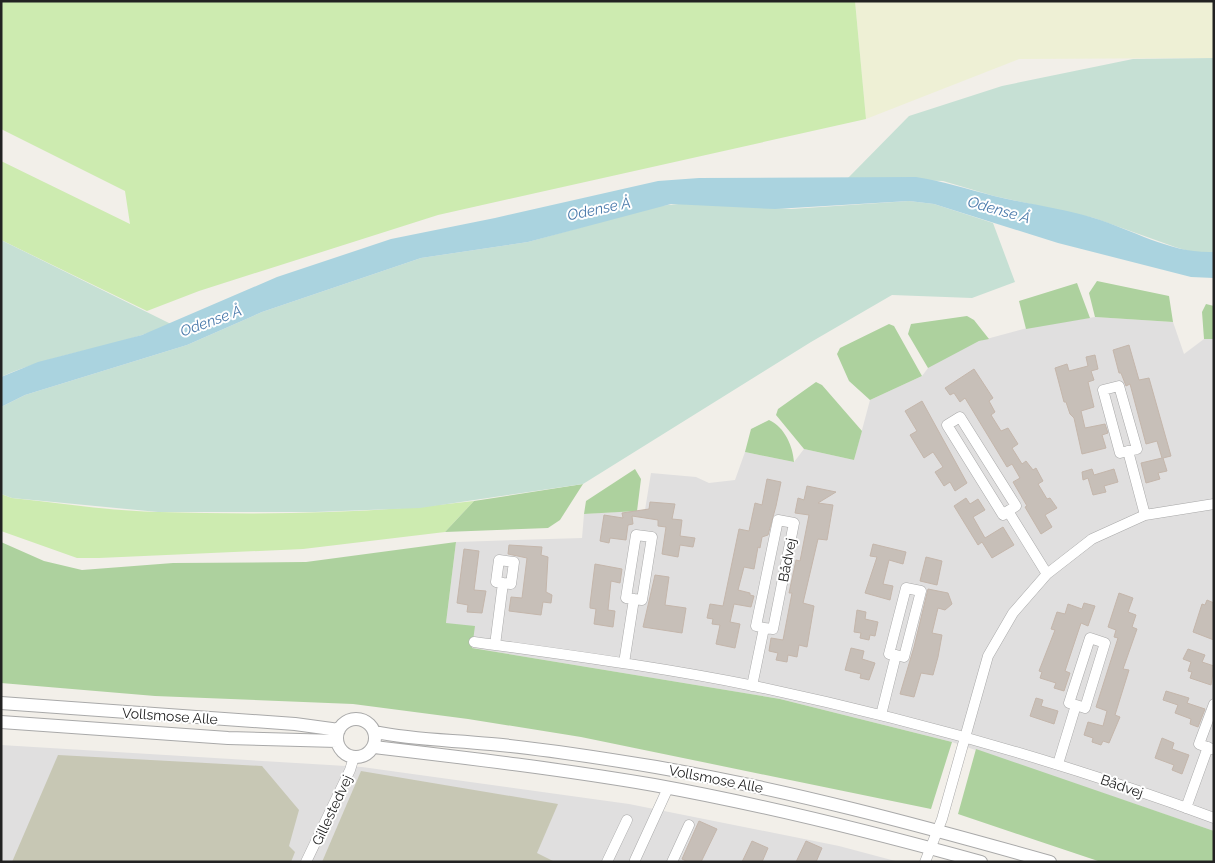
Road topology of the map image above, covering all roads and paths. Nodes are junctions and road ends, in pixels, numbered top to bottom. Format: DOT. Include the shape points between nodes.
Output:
graph roads {
  1 [pos="1128,451"];
  2 [pos="1214,504"];
  3 [pos="1008,511"];
  4 [pos="1145,515"];
  5 [pos="1047,574"];
  6 [pos="502,583"];
  7 [pos="634,599"];
  8 [pos="764,628"];
  9 [pos="474,642"];
  10 [pos="495,645"];
  11 [pos="896,655"];
  12 [pos="624,663"];
  13 [pos="752,686"];
  14 [pos="1,703"];
  15 [pos="1214,704"];
  16 [pos="1076,705"];
  17 [pos="881,715"];
  18 [pos="1,722"];
  19 [pos="375,732"];
  20 [pos="338,736"];
  21 [pos="965,737"];
  22 [pos="374,747"];
  23 [pos="1211,748"];
  24 [pos="354,757"];
  25 [pos="1058,764"];
  26 [pos="668,788"];
  27 [pos="1186,808"];
  28 [pos="1214,818"];
  29 [pos="627,820"];
  30 [pos="689,825"];
  31 [pos="938,830"];
  32 [pos="931,848"];
  33 [pos="635,860"];
  34 [pos="306,862"];
  35 [pos="607,862"];
  36 [pos="672,862"];
  37 [pos="925,862"];
  38 [pos="981,862"];
  39 [pos="1050,862"];
  1 -- 1 [label="street" via="1137,449 1120,386 1103,390 1120,453"];
  1 -- 4 [label="street"];
  2 -- 4 [label="street"];
  3 -- 3 [label="street" via="1016,506 960,417 947,426 1003,515"];
  3 -- 5 [label="street"];
  4 -- 5 [label="street" via="1092,539"];
  5 -- 21 [label="street" via="1013,613 988,656"];
  6 -- 10 [label="street"];
  7 -- 7 [label="street" via="626,598 636,535 652,538 642,600"];
  7 -- 12 [label="street"];
  8 -- 8 [label="street, Bådvej" via="756,626 778,520 794,523 773,629"];
  8 -- 13 [label="street, Bådvej"];
  9 -- 10 [label="street, Bådvej"];
  10 -- 12 [label="street, Bådvej"];
  11 -- 11 [label="street" via="889,654 906,588 921,591 904,657"];
  11 -- 17 [label="street"];
  12 -- 13 [label="street, Bådvej"];
  13 -- 17 [label="street, Bådvej"];
  14 -- 20 [label="street, Vollsmose Alle" via="295,724"];
  15 -- 23 [label="street" via="1199,744"];
  16 -- 16 [label="street" via="1085,708 1105,643 1090,638 1069,703"];
  16 -- 25 [label="street"];
  17 -- 21 [label="street, Bådvej"];
  18 -- 20 [label="street, Vollsmose Alle" via="228,738"];
  19 -- 20 [label="street" via="372,726 360,719 347,721"];
  19 -- 22 [label="street"];
  19 -- 31 [label="street, Vollsmose Alle" via="501,745 656,767 778,791"];
  20 -- 24 [label="street" via="343,752"];
  21 -- 25 [label="street, Bådvej"];
  21 -- 31 [label="street"];
  22 -- 24 [label="street" via="362,757"];
  22 -- 26 [label="street, Vollsmose Alle" via="453,755"];
  23 -- 27 [label="street"];
  24 -- 34 [label="street, Gillestedvej"];
  25 -- 27 [label="street, Bådvej"];
  26 -- 32 [label="street, Vollsmose Alle" via="774,808"];
  26 -- 33 [label="street"];
  27 -- 28 [label="street, Bådvej"];
  29 -- 35 [label="street"];
  30 -- 36 [label="street"];
  31 -- 32 [label="street"];
  31 -- 39 [label="street, Vollsmose Alle"];
  32 -- 37 [label="street"];
  32 -- 38 [label="street, Vollsmose Alle"];
}
